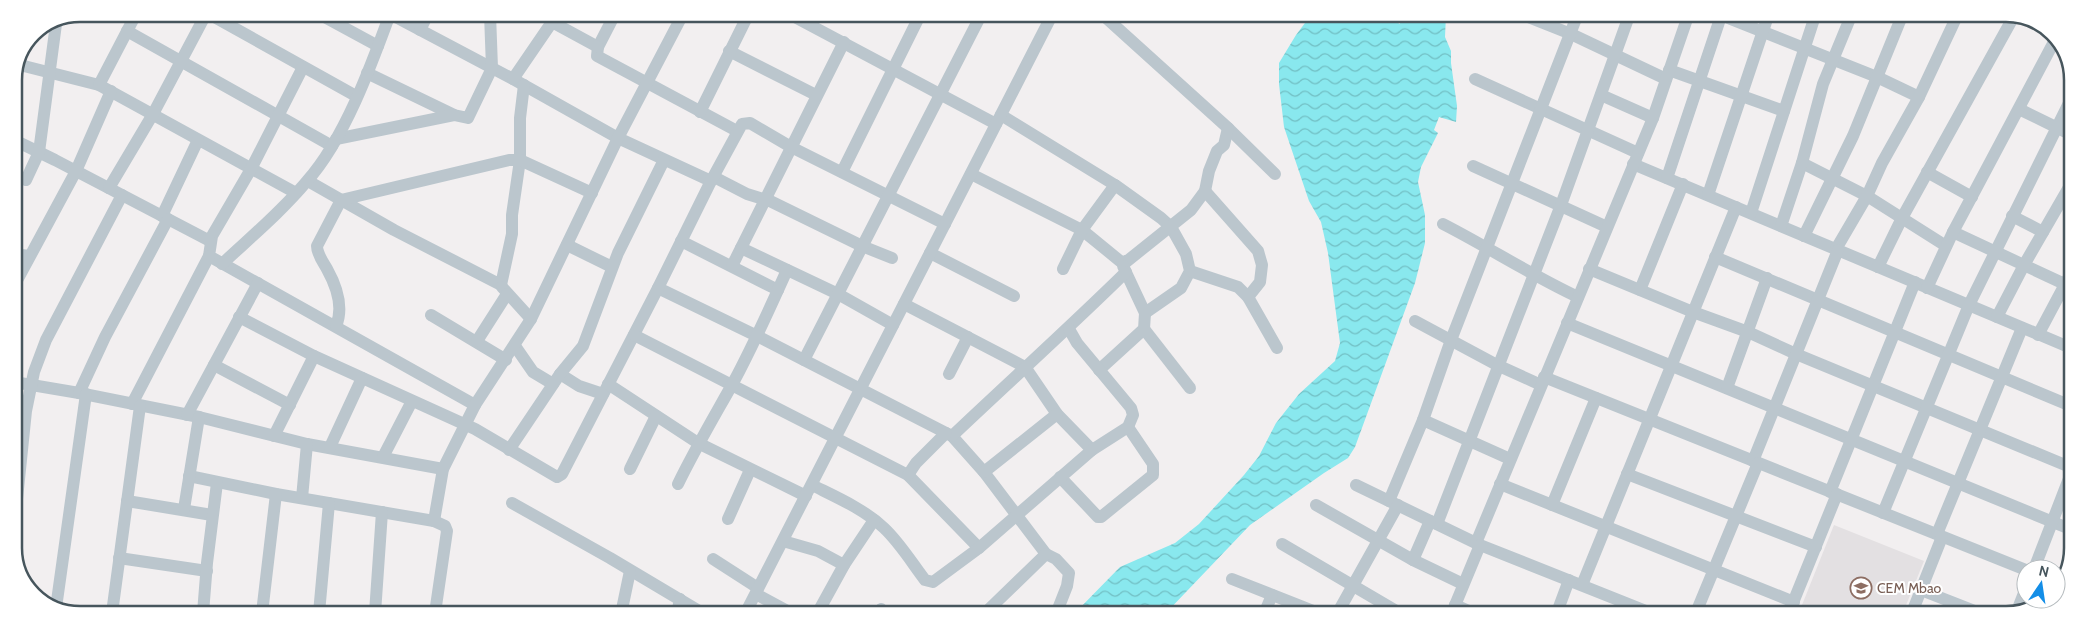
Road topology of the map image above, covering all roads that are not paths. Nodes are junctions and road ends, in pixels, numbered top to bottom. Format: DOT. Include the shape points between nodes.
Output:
graph roads {
  1 [pos="132,22"];
  2 [pos="203,22"];
  3 [pos="221,22"];
  4 [pos="334,22"];
  5 [pos="387,22"];
  6 [pos="405,22"];
  7 [pos="424,22"];
  8 [pos="490,22"];
  9 [pos="547,22"];
  10 [pos="556,22"];
  11 [pos="611,22"];
  12 [pos="679,22"];
  13 [pos="744,22"];
  14 [pos="807,22"];
  15 [pos="912,22"];
  16 [pos="977,22"];
  17 [pos="1048,22"];
  18 [pos="1111,22"];
  19 [pos="1541,22"];
  20 [pos="1575,22"];
  21 [pos="1627,22"];
  22 [pos="1686,22"];
  23 [pos="1720,22"];
  24 [pos="1739,22"];
  25 [pos="1766,22"];
  26 [pos="1813,22"];
  27 [pos="1849,22"];
  28 [pos="1900,22"];
  29 [pos="1954,22"];
  30 [pos="2010,23"];
  31 [pos="56,29"];
  32 [pos="420,30"];
  33 [pos="127,31"];
  34 [pos="1764,31"];
  35 [pos="1571,34"];
  36 [pos="844,42"];
  37 [pos="378,46"];
  38 [pos="2052,46"];
  39 [pos="598,47"];
  40 [pos="1805,48"];
  41 [pos="729,52"];
  42 [pos="1616,55"];
  43 [pos="1834,59"];
  44 [pos="181,63"];
  45 [pos="25,66"];
  46 [pos="303,67"];
  47 [pos="892,67"];
  48 [pos="492,68"];
  49 [pos="51,72"];
  50 [pos="368,73"];
  51 [pos="1668,75"];
  52 [pos="1877,77"];
  53 [pos="1475,79"];
  54 [pos="1699,81"];
  55 [pos="519,82"];
  56 [pos="648,83"];
  57 [pos="99,85"];
  58 [pos="111,91"];
  59 [pos="941,94"];
  60 [pos="816,95"];
  61 [pos="1601,95"];
  62 [pos="356,96"];
  63 [pos="1742,97"];
  64 [pos="1919,97"];
  65 [pos="1541,109"];
  66 [pos="2019,109"];
  67 [pos="1784,111"];
  68 [pos="700,112"];
  69 [pos="153,114"];
  70 [pos="2063,114"];
  71 [pos="454,115"];
  72 [pos="278,116"];
  73 [pos="1653,118"];
  74 [pos="998,120"];
  75 [pos="1228,128"];
  76 [pos="2056,128"];
  77 [pos="1588,130"];
  78 [pos="737,131"];
  79 [pos="2063,131"];
  80 [pos="618,138"];
  81 [pos="198,140"];
  82 [pos="334,143"];
  83 [pos="23,144"];
  84 [pos="791,146"];
  85 [pos="39,152"];
  86 [pos="1635,158"];
  87 [pos="520,160"];
  88 [pos="664,160"];
  89 [pos="1802,163"];
  90 [pos="1472,166"];
  91 [pos="251,169"];
  92 [pos="76,171"];
  93 [pos="842,172"];
  94 [pos="1927,172"];
  95 [pos="971,174"];
  96 [pos="1275,174"];
  97 [pos="1667,178"];
  98 [pos="712,179"];
  99 [pos="26,180"];
  100 [pos="1833,180"];
  101 [pos="308,181"];
  102 [pos="1513,183"];
  103 [pos="1682,184"];
  104 [pos="1116,185"];
  105 [pos="109,188"];
  106 [pos="1205,190"];
  107 [pos="296,193"];
  108 [pos="592,193"];
  109 [pos="122,195"];
  110 [pos="889,195"];
  111 [pos="1708,195"];
  112 [pos="1867,196"];
  113 [pos="1972,197"];
  114 [pos="764,198"];
  115 [pos="2063,198"];
  116 [pos="341,200"];
  117 [pos="1561,205"];
  118 [pos="1736,207"];
  119 [pos="1752,214"];
  120 [pos="2012,216"];
  121 [pos="165,218"];
  122 [pos="1902,218"];
  123 [pos="945,224"];
  124 [pos="1443,224"];
  125 [pos="1171,226"];
  126 [pos="1781,226"];
  127 [pos="1607,227"];
  128 [pos="1082,230"];
  129 [pos="1953,232"];
  130 [pos="2042,232"];
  131 [pos="1804,236"];
  132 [pos="210,241"];
  133 [pos="681,241"];
  134 [pos="567,246"];
  135 [pos="862,246"];
  136 [pos="1946,246"];
  137 [pos="1488,247"];
  138 [pos="741,248"];
  139 [pos="1837,250"];
  140 [pos="1994,252"];
  141 [pos="930,253"];
  142 [pos="23,255"];
  143 [pos="29,256"];
  144 [pos="209,256"];
  145 [pos="1715,257"];
  146 [pos="892,258"];
  147 [pos="222,264"];
  148 [pos="2024,264"];
  149 [pos="732,266"];
  150 [pos="612,267"];
  151 [pos="1123,267"];
  152 [pos="1878,267"];
  153 [pos="23,268"];
  154 [pos="1063,269"];
  155 [pos="1589,269"];
  156 [pos="787,270"];
  157 [pos="1190,271"];
  158 [pos="1534,276"];
  159 [pos="1767,278"];
  160 [pos="2063,280"];
  161 [pos="1915,282"];
  162 [pos="258,283"];
  163 [pos="658,288"];
  164 [pos="1927,288"];
  165 [pos="504,290"];
  166 [pos="778,290"];
  167 [pos="1640,290"];
  168 [pos="2063,291"];
  169 [pos="838,294"];
  170 [pos="1014,296"];
  171 [pos="1248,297"];
  172 [pos="1578,297"];
  173 [pos="1818,300"];
  174 [pos="904,304"];
  175 [pos="1969,305"];
  176 [pos="1693,312"];
  177 [pos="1145,313"];
  178 [pos="431,315"];
  179 [pos="239,317"];
  180 [pos="1997,317"];
  181 [pos="531,319"];
  182 [pos="1414,321"];
  183 [pos="1567,323"];
  184 [pos="894,325"];
  185 [pos="336,326"];
  186 [pos="2022,328"];
  187 [pos="1069,329"];
  188 [pos="1144,329"];
  189 [pos="1748,332"];
  190 [pos="1895,332"];
  191 [pos="634,335"];
  192 [pos="2038,335"];
  193 [pos="757,336"];
  194 [pos="968,337"];
  195 [pos="1451,340"];
  196 [pos="477,341"];
  197 [pos="2064,345"];
  198 [pos="515,346"];
  199 [pos="1277,348"];
  200 [pos="1796,354"];
  201 [pos="1948,355"];
  202 [pos="314,356"];
  203 [pos="506,360"];
  204 [pos="804,360"];
  205 [pos="214,365"];
  206 [pos="1497,365"];
  207 [pos="1671,366"];
  208 [pos="1024,367"];
  209 [pos="1100,370"];
  210 [pos="949,374"];
  211 [pos="2002,377"];
  212 [pos="362,378"];
  213 [pos="556,379"];
  214 [pos="1543,381"];
  215 [pos="23,384"];
  216 [pos="732,384"];
  217 [pos="32,386"];
  218 [pos="1873,386"];
  219 [pos="1190,388"];
  220 [pos="1727,388"];
  221 [pos="605,389"];
  222 [pos="860,390"];
  223 [pos="82,394"];
  224 [pos="1596,398"];
  225 [pos="412,401"];
  226 [pos="2064,403"];
  227 [pos="136,405"];
  228 [pos="290,405"];
  229 [pos="475,405"];
  230 [pos="1775,408"];
  231 [pos="1926,408"];
  232 [pos="1057,414"];
  233 [pos="193,416"];
  234 [pos="656,416"];
  235 [pos="1649,419"];
  236 [pos="1422,420"];
  237 [pos="465,424"];
  238 [pos="1128,428"];
  239 [pos="1980,430"];
  240 [pos="949,435"];
  241 [pos="274,436"];
  242 [pos="836,438"];
  243 [pos="1851,439"];
  244 [pos="23,440"];
  245 [pos="1470,441"];
  246 [pos="698,443"];
  247 [pos="307,444"];
  248 [pos="330,447"];
  249 [pos="509,450"];
  250 [pos="1092,450"];
  251 [pos="383,457"];
  252 [pos="1510,459"];
  253 [pos="1904,461"];
  254 [pos="1755,462"];
  255 [pos="2064,464"];
  256 [pos="443,469"];
  257 [pos="630,469"];
  258 [pos="750,470"];
  259 [pos="984,472"];
  260 [pos="1627,474"];
  261 [pos="908,475"];
  262 [pos="189,476"];
  263 [pos="1060,477"];
  264 [pos="217,483"];
  265 [pos="1958,483"];
  266 [pos="678,484"];
  267 [pos="1500,484"];
  268 [pos="1356,485"];
  269 [pos="809,490"];
  270 [pos="2064,492"];
  271 [pos="1833,493"];
  272 [pos="276,494"];
  273 [pos="302,498"];
  274 [pos="127,501"];
  275 [pos="329,503"];
  276 [pos="512,503"];
  277 [pos="1394,503"];
  278 [pos="1316,505"];
  279 [pos="1552,505"];
  280 [pos="184,509"];
  281 [pos="382,512"];
  282 [pos="1883,513"];
  283 [pos="212,516"];
  284 [pos="1016,516"];
  285 [pos="1736,516"];
  286 [pos="728,519"];
  287 [pos="874,520"];
  288 [pos="434,521"];
  289 [pos="1434,522"];
  290 [pos="2052,522"];
  291 [pos="1606,526"];
  292 [pos="2064,527"];
  293 [pos="1939,536"];
  294 [pos="1378,540"];
  295 [pos="783,541"];
  296 [pos="1282,544"];
  297 [pos="1478,544"];
  298 [pos="1816,547"];
  299 [pos="978,548"];
  300 [pos="1046,554"];
  301 [pos="119,558"];
  302 [pos="713,559"];
  303 [pos="2038,559"];
  304 [pos="1413,560"];
  305 [pos="844,565"];
  306 [pos="2016,566"];
  307 [pos="1714,570"];
  308 [pos="207,571"];
  309 [pos="630,571"];
  310 [pos="1232,579"];
  311 [pos="1569,580"];
  312 [pos="1463,584"];
  313 [pos="1582,585"];
  314 [pos="1353,586"];
  315 [pos="1921,590"];
  316 [pos="757,591"];
  317 [pos="1272,595"];
  318 [pos="680,599"];
  319 [pos="57,601"];
  320 [pos="1794,602"];
  321 [pos="113,606"];
  322 [pos="204,606"];
  323 [pos="263,606"];
  324 [pos="320,606"];
  325 [pos="376,606"];
  326 [pos="436,606"];
  327 [pos="623,606"];
  328 [pos="679,606"];
  329 [pos="691,606"];
  330 [pos="749,606"];
  331 [pos="780,606"];
  332 [pos="821,606"];
  333 [pos="992,606"];
  334 [pos="1059,606"];
  335 [pos="1267,606"];
  336 [pos="1300,606"];
  337 [pos="1342,606"];
  338 [pos="1389,606"];
  339 [pos="1455,606"];
  340 [pos="1559,606"];
  341 [pos="1634,606"];
  342 [pos="1699,606"];
  343 [pos="1792,606"];
  344 [pos="1915,606"];
  345 [pos="1962,606"];
  1 -- 33 [label="street"];
  2 -- 44 [label="street"];
  3 -- 46 [label="street"];
  4 -- 37 [label="street"];
  5 -- 37 [label="street"];
  6 -- 32 [label="street"];
  7 -- 32 [label="street"];
  8 -- 48 [label="street"];
  9 -- 55 [label="street"];
  10 -- 39 [label="street"];
  11 -- 39 [label="street"];
  12 -- 56 [label="street"];
  13 -- 41 [label="street"];
  14 -- 36 [label="street"];
  15 -- 47 [label="street"];
  16 -- 59 [label="street"];
  17 -- 74 [label="street"];
  18 -- 75 [label="street"];
  19 -- 35 [label="street"];
  20 -- 35 [label="street"];
  21 -- 42 [label="street"];
  22 -- 51 [label="street"];
  23 -- 54 [label="street"];
  24 -- 34 [label="street"];
  25 -- 34 [label="street"];
  26 -- 40 [label="street"];
  27 -- 43 [label="street"];
  28 -- 52 [label="street"];
  29 -- 64 [label="street"];
  30 -- 94 [label="street"];
  31 -- 49 [label="street"];
  32 -- 48 [label="street"];
  33 -- 44 [label="street"];
  33 -- 57 [label="street"];
  34 -- 40 [label="street"];
  34 -- 63 [label="street"];
  35 -- 42 [label="street"];
  35 -- 65 [label="street"];
  36 -- 47 [label="street"];
  36 -- 60 [label="street"];
  37 -- 50 [label="street"];
  38 -- 66 [label="street"];
  39 -- 56 [label="street" via="597,56"];
  40 -- 43 [label="street"];
  40 -- 67 [label="street"];
  41 -- 60 [label="street"];
  41 -- 68 [label="street"];
  42 -- 51 [label="street"];
  42 -- 61 [label="street"];
  43 -- 52 [label="street"];
  43 -- 89 [label="street" via="1821,92"];
  44 -- 69 [label="street"];
  44 -- 72 [label="street"];
  45 -- 49 [label="street"];
  46 -- 62 [label="street"];
  46 -- 72 [label="street"];
  47 -- 59 [label="street"];
  47 -- 93 [label="street"];
  48 -- 55 [label="street"];
  48 -- 71 [label="street" via="470,116"];
  49 -- 57 [label="street"];
  49 -- 85 [label="street"];
  50 -- 62 [label="street"];
  50 -- 71 [label="street"];
  51 -- 54 [label="street"];
  51 -- 73 [label="street"];
  52 -- 64 [label="street"];
  52 -- 100 [label="street"];
  53 -- 65 [label="street"];
  54 -- 63 [label="street"];
  54 -- 97 [label="street"];
  55 -- 80 [label="street"];
  55 -- 87 [label="street"];
  56 -- 68 [label="street"];
  56 -- 80 [label="street"];
  57 -- 58 [label="street"];
  58 -- 69 [label="street"];
  58 -- 92 [label="street"];
  59 -- 74 [label="street"];
  59 -- 110 [label="street"];
  60 -- 84 [label="street"];
  61 -- 73 [label="street"];
  61 -- 77 [label="street"];
  62 -- 82 [label="street"];
  63 -- 67 [label="street"];
  63 -- 111 [label="street"];
  64 -- 112 [label="street"];
  65 -- 77 [label="street"];
  65 -- 102 [label="street"];
  66 -- 76 [label="street"];
  66 -- 113 [label="street"];
  67 -- 119 [label="street"];
  68 -- 78 [label="street"];
  69 -- 81 [label="street"];
  69 -- 105 [label="street"];
  70 -- 76 [label="street"];
  71 -- 82 [label="street"];
  72 -- 82 [label="street"];
  72 -- 91 [label="street"];
  73 -- 86 [label="street"];
  74 -- 95 [label="street"];
  74 -- 104 [label="street"];
  75 -- 96 [label="street"];
  75 -- 106 [label="street" via="1224,145 1217,151 1209,170"];
  76 -- 79 [label="street"];
  76 -- 120 [label="street"];
  77 -- 86 [label="street"];
  77 -- 117 [label="street"];
  78 -- 84 [label="street" via="742,124 750,123"];
  78 -- 98 [label="street"];
  80 -- 88 [label="street"];
  80 -- 108 [label="street"];
  81 -- 91 [label="street"];
  81 -- 121 [label="street"];
  82 -- 101 [label="street"];
  83 -- 85 [label="street"];
  84 -- 93 [label="street"];
  84 -- 114 [label="street"];
  85 -- 92 [label="street"];
  85 -- 99 [label="street"];
  86 -- 97 [label="street"];
  86 -- 127 [label="street"];
  87 -- 108 [label="street"];
  87 -- 116 [label="street" via="502,161"];
  87 -- 165 [label="street"];
  88 -- 98 [label="street"];
  88 -- 150 [label="street"];
  89 -- 100 [label="street"];
  89 -- 126 [label="street"];
  90 -- 102 [label="street"];
  91 -- 107 [label="street"];
  91 -- 132 [label="street"];
  92 -- 105 [label="street"];
  92 -- 143 [label="street"];
  93 -- 110 [label="street"];
  94 -- 113 [label="street"];
  94 -- 122 [label="street"];
  95 -- 123 [label="street"];
  95 -- 128 [label="street"];
  97 -- 103 [label="street"];
  98 -- 114 [label="street"];
  98 -- 133 [label="street"];
  100 -- 112 [label="street"];
  100 -- 131 [label="street"];
  101 -- 107 [label="street"];
  101 -- 116 [label="street"];
  102 -- 117 [label="street"];
  102 -- 137 [label="street"];
  103 -- 111 [label="street"];
  103 -- 167 [label="street"];
  104 -- 125 [label="street"];
  104 -- 128 [label="street"];
  105 -- 109 [label="street"];
  106 -- 125 [label="street" via="1190,210"];
  106 -- 171 [label="street" via="1258,251 1262,265 1260,282"];
  107 -- 147 [label="street"];
  108 -- 134 [label="street"];
  109 -- 121 [label="street"];
  109 -- 217 [label="street" via="46,340"];
  110 -- 123 [label="street"];
  110 -- 135 [label="street"];
  111 -- 118 [label="street"];
  112 -- 122 [label="street"];
  112 -- 139 [label="street"];
  113 -- 129 [label="street"];
  114 -- 135 [label="street"];
  114 -- 138 [label="street"];
  115 -- 130 [label="street"];
  116 -- 165 [label="street"];
  116 -- 185 [label="street" via="317,246 340,305"];
  117 -- 127 [label="street"];
  117 -- 158 [label="street"];
  118 -- 119 [label="street"];
  118 -- 145 [label="street"];
  119 -- 126 [label="street"];
  120 -- 130 [label="street"];
  120 -- 140 [label="street"];
  121 -- 132 [label="street"];
  121 -- 223 [label="street" via="104,337"];
  122 -- 136 [label="street"];
  122 -- 152 [label="street"];
  123 -- 141 [label="street"];
  124 -- 137 [label="street"];
  125 -- 151 [label="street"];
  125 -- 157 [label="street" via="1186,254"];
  126 -- 131 [label="street"];
  127 -- 155 [label="street"];
  128 -- 151 [label="street"];
  128 -- 154 [label="street"];
  129 -- 136 [label="street"];
  129 -- 140 [label="street"];
  130 -- 148 [label="street"];
  131 -- 139 [label="street"];
  132 -- 144 [label="street"];
  133 -- 149 [label="street"];
  133 -- 163 [label="street"];
  134 -- 150 [label="street"];
  134 -- 181 [label="street"];
  135 -- 146 [label="street"];
  135 -- 169 [label="street"];
  136 -- 164 [label="street"];
  137 -- 158 [label="street"];
  137 -- 195 [label="street"];
  138 -- 149 [label="street"];
  138 -- 156 [label="street"];
  139 -- 152 [label="street"];
  139 -- 173 [label="street"];
  140 -- 148 [label="street"];
  140 -- 175 [label="street"];
  141 -- 170 [label="street"];
  141 -- 174 [label="street"];
  142 -- 143 [label="street"];
  143 -- 153 [label="street"];
  144 -- 147 [label="street"];
  144 -- 227 [label="street"];
  145 -- 159 [label="street"];
  145 -- 176 [label="street"];
  147 -- 162 [label="street"];
  148 -- 160 [label="street"];
  148 -- 180 [label="street"];
  149 -- 166 [label="street"];
  150 -- 213 [label="street" via="583,346"];
  151 -- 177 [label="street"];
  151 -- 187 [label="street"];
  152 -- 161 [label="street"];
  155 -- 167 [label="street"];
  155 -- 172 [label="street"];
  156 -- 166 [label="street"];
  156 -- 169 [label="street"];
  157 -- 171 [label="street" via="1238,287"];
  157 -- 177 [label="street" via="1181,288"];
  158 -- 172 [label="street"];
  158 -- 206 [label="street"];
  159 -- 173 [label="street"];
  159 -- 189 [label="street"];
  161 -- 164 [label="street"];
  161 -- 190 [label="street"];
  162 -- 179 [label="street"];
  162 -- 185 [label="street"];
  163 -- 191 [label="street"];
  163 -- 193 [label="street"];
  164 -- 175 [label="street"];
  165 -- 181 [label="street"];
  165 -- 196 [label="street"];
  166 -- 193 [label="street"];
  167 -- 176 [label="street"];
  168 -- 192 [label="street"];
  169 -- 184 [label="street"];
  169 -- 204 [label="street"];
  171 -- 199 [label="street"];
  172 -- 183 [label="street"];
  173 -- 190 [label="street"];
  173 -- 200 [label="street"];
  174 -- 184 [label="street"];
  174 -- 194 [label="street"];
  175 -- 180 [label="street"];
  175 -- 201 [label="street"];
  176 -- 189 [label="street"];
  176 -- 207 [label="street"];
  177 -- 188 [label="street"];
  178 -- 196 [label="street"];
  179 -- 202 [label="street"];
  179 -- 205 [label="street"];
  180 -- 186 [label="street"];
  181 -- 198 [label="street"];
  182 -- 195 [label="street"];
  183 -- 207 [label="street"];
  183 -- 214 [label="street"];
  184 -- 222 [label="street"];
  185 -- 229 [label="street"];
  186 -- 192 [label="street"];
  186 -- 211 [label="street"];
  187 -- 208 [label="street"];
  187 -- 209 [label="street"];
  188 -- 209 [label="street"];
  188 -- 219 [label="street"];
  189 -- 200 [label="street"];
  189 -- 220 [label="street"];
  190 -- 201 [label="street"];
  190 -- 218 [label="street"];
  191 -- 216 [label="street"];
  191 -- 221 [label="street"];
  192 -- 197 [label="street"];
  193 -- 204 [label="street"];
  193 -- 216 [label="street"];
  194 -- 208 [label="street"];
  194 -- 210 [label="street"];
  195 -- 206 [label="street"];
  195 -- 236 [label="street"];
  196 -- 203 [label="street"];
  198 -- 203 [label="street"];
  198 -- 213 [label="street" via="533,372"];
  200 -- 218 [label="street"];
  200 -- 230 [label="street"];
  201 -- 211 [label="street"];
  201 -- 231 [label="street"];
  202 -- 212 [label="street"];
  202 -- 228 [label="street"];
  203 -- 229 [label="street"];
  204 -- 222 [label="street"];
  205 -- 228 [label="street"];
  205 -- 233 [label="street"];
  206 -- 214 [label="street"];
  206 -- 245 [label="street"];
  207 -- 220 [label="street"];
  207 -- 235 [label="street"];
  208 -- 232 [label="street"];
  208 -- 240 [label="street"];
  209 -- 238 [label="street" via="1132,408"];
  211 -- 226 [label="street"];
  211 -- 239 [label="street"];
  212 -- 225 [label="street"];
  212 -- 248 [label="street"];
  213 -- 221 [label="street"];
  213 -- 249 [label="street"];
  214 -- 224 [label="street"];
  214 -- 252 [label="street"];
  215 -- 217 [label="street"];
  216 -- 242 [label="street"];
  216 -- 246 [label="street"];
  217 -- 223 [label="street"];
  217 -- 244 [label="street"];
  218 -- 231 [label="street"];
  218 -- 243 [label="street"];
  220 -- 230 [label="street"];
  221 -- 234 [label="street"];
  221 -- 249 [label="street" via="559,476"];
  222 -- 240 [label="street"];
  222 -- 242 [label="street"];
  223 -- 227 [label="street"];
  223 -- 319 [label="street"];
  224 -- 235 [label="street"];
  224 -- 279 [label="street"];
  225 -- 237 [label="street"];
  225 -- 251 [label="street"];
  227 -- 233 [label="street"];
  227 -- 274 [label="street"];
  228 -- 241 [label="street"];
  229 -- 237 [label="street"];
  230 -- 243 [label="street"];
  230 -- 254 [label="street"];
  231 -- 239 [label="street"];
  231 -- 253 [label="street"];
  232 -- 250 [label="street"];
  232 -- 259 [label="street"];
  233 -- 241 [label="street"];
  233 -- 262 [label="street"];
  234 -- 246 [label="street"];
  234 -- 257 [label="street"];
  235 -- 254 [label="street"];
  235 -- 260 [label="street"];
  236 -- 245 [label="street"];
  236 -- 277 [label="street"];
  237 -- 249 [label="street"];
  237 -- 256 [label="street"];
  238 -- 250 [label="street"];
  238 -- 263 [label="street" via="1154,464 1153,475 1101,517"];
  239 -- 255 [label="street"];
  239 -- 265 [label="street"];
  240 -- 259 [label="street"];
  240 -- 261 [label="street" via="916,463"];
  241 -- 247 [label="street"];
  242 -- 261 [label="street"];
  242 -- 269 [label="street"];
  243 -- 253 [label="street"];
  243 -- 271 [label="street"];
  245 -- 252 [label="street"];
  245 -- 289 [label="street"];
  246 -- 258 [label="street"];
  246 -- 266 [label="street"];
  247 -- 248 [label="street"];
  247 -- 273 [label="street"];
  248 -- 251 [label="street"];
  250 -- 263 [label="street"];
  251 -- 256 [label="street"];
  252 -- 267 [label="street"];
  253 -- 265 [label="street"];
  253 -- 282 [label="street"];
  254 -- 271 [label="street"];
  254 -- 285 [label="street"];
  256 -- 288 [label="street"];
  258 -- 269 [label="street"];
  258 -- 286 [label="street"];
  259 -- 284 [label="street"];
  260 -- 285 [label="street"];
  260 -- 291 [label="street"];
  261 -- 299 [label="street"];
  262 -- 264 [label="street"];
  262 -- 280 [label="street"];
  263 -- 284 [label="street"];
  264 -- 272 [label="street"];
  264 -- 283 [label="street"];
  265 -- 290 [label="street"];
  265 -- 293 [label="street"];
  267 -- 279 [label="street"];
  267 -- 297 [label="street"];
  268 -- 277 [label="street"];
  269 -- 287 [label="street" via="856,508"];
  269 -- 295 [label="street"];
  270 -- 290 [label="street"];
  271 -- 282 [label="street"];
  271 -- 298 [label="street"];
  272 -- 273 [label="street"];
  272 -- 323 [label="street"];
  273 -- 275 [label="street"];
  274 -- 280 [label="street"];
  274 -- 301 [label="street"];
  275 -- 281 [label="street"];
  275 -- 324 [label="street"];
  276 -- 309 [label="street"];
  277 -- 289 [label="street"];
  277 -- 294 [label="street"];
  278 -- 294 [label="street"];
  279 -- 291 [label="street"];
  280 -- 283 [label="street"];
  281 -- 288 [label="street"];
  281 -- 325 [label="street"];
  282 -- 293 [label="street"];
  283 -- 308 [label="street"];
  284 -- 299 [label="street"];
  284 -- 300 [label="street"];
  285 -- 298 [label="street"];
  285 -- 307 [label="street"];
  287 -- 299 [label="street" via="929,582"];
  287 -- 305 [label="street"];
  288 -- 326 [label="street" via="445,526 447,531"];
  289 -- 297 [label="street"];
  289 -- 304 [label="street"];
  290 -- 292 [label="street"];
  290 -- 303 [label="street"];
  291 -- 307 [label="street"];
  291 -- 313 [label="street"];
  293 -- 306 [label="street"];
  293 -- 315 [label="street"];
  294 -- 304 [label="street"];
  294 -- 314 [label="street"];
  295 -- 305 [label="street" via="818,551"];
  295 -- 316 [label="street"];
  296 -- 314 [label="street"];
  297 -- 311 [label="street"];
  297 -- 312 [label="street"];
  298 -- 320 [label="street"];
  300 -- 333 [label="street"];
  300 -- 334 [label="street" via="1056,559 1069,573"];
  301 -- 308 [label="street"];
  301 -- 321 [label="street"];
  302 -- 316 [label="street"];
  304 -- 312 [label="street"];
  305 -- 332 [label="street"];
  307 -- 320 [label="street"];
  307 -- 342 [label="street"];
  308 -- 322 [label="street"];
  309 -- 318 [label="street"];
  309 -- 327 [label="street"];
  310 -- 317 [label="street"];
  311 -- 313 [label="street"];
  311 -- 340 [label="street"];
  312 -- 339 [label="street"];
  313 -- 341 [label="street"];
  314 -- 337 [label="street"];
  314 -- 338 [label="street"];
  315 -- 344 [label="street"];
  315 -- 345 [label="street"];
  316 -- 330 [label="street"];
  316 -- 331 [label="street"];
  317 -- 335 [label="street"];
  317 -- 336 [label="street"];
  318 -- 328 [label="street"];
  318 -- 329 [label="street"];
  320 -- 343 [label="street"];
}
